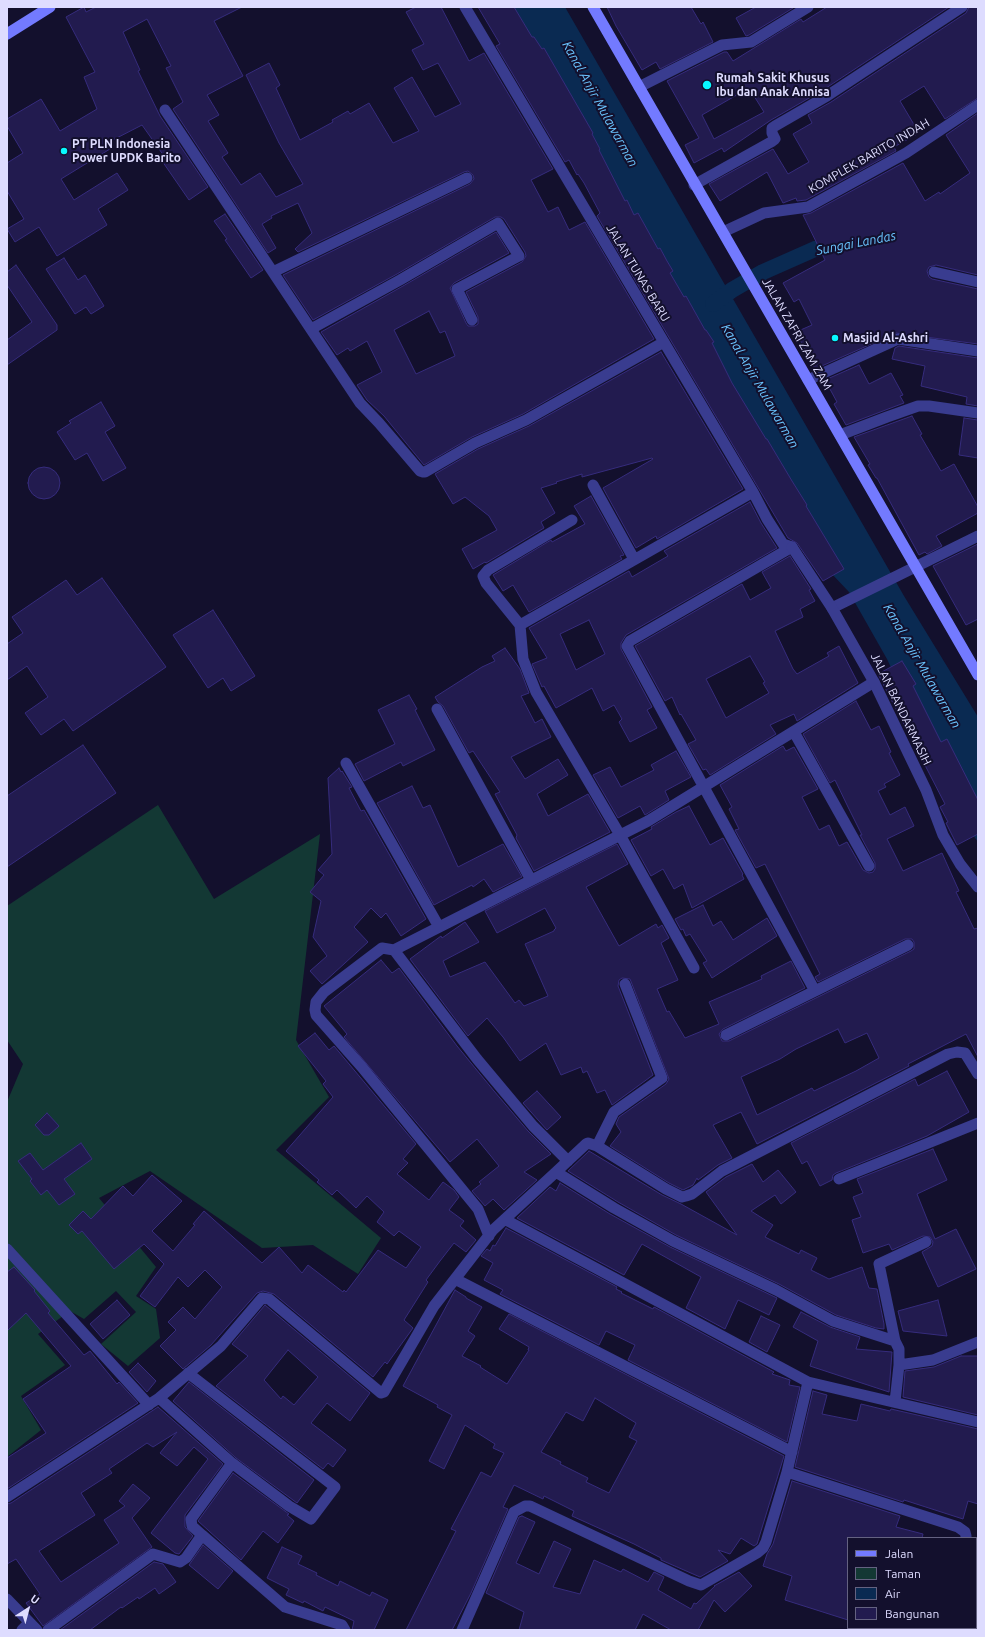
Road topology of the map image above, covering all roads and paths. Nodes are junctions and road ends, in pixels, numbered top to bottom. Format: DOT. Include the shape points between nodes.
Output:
graph roads {
  1 [pos="50,7"];
  2 [pos="465,7"];
  3 [pos="593,7"];
  4 [pos="808,7"];
  5 [pos="962,7"];
  6 [pos="7,34"];
  7 [pos="639,87"];
  8 [pos="978,105"];
  9 [pos="165,110"];
  10 [pos="467,178"];
  11 [pos="694,185"];
  12 [pos="723,232"];
  13 [pos="273,272"];
  14 [pos="934,272"];
  15 [pos="978,282"];
  16 [pos="472,320"];
  17 [pos="311,329"];
  18 [pos="664,342"];
  19 [pos="978,351"];
  20 [pos="808,380"];
  21 [pos="978,413"];
  22 [pos="840,435"];
  23 [pos="593,485"];
  24 [pos="753,492"];
  25 [pos="572,520"];
  26 [pos="978,536"];
  27 [pos="792,547"];
  28 [pos="634,559"];
  29 [pos="916,566"];
  30 [pos="832,608"];
  31 [pos="520,625"];
  32 [pos="978,674"];
  33 [pos="874,682"];
  34 [pos="436,709"];
  35 [pos="794,732"];
  36 [pos="346,763"];
  37 [pos="704,788"];
  38 [pos="620,835"];
  39 [pos="869,866"];
  40 [pos="531,880"];
  41 [pos="978,887"];
  42 [pos="438,927"];
  43 [pos="908,945"];
  44 [pos="394,950"];
  45 [pos="694,968"];
  46 [pos="625,984"];
  47 [pos="815,991"];
  48 [pos="726,1035"];
  49 [pos="978,1074"];
  50 [pos="978,1123"];
  51 [pos="597,1146"];
  52 [pos="568,1161"];
  53 [pos="556,1172"];
  54 [pos="839,1179"];
  55 [pos="506,1220"];
  56 [pos="488,1236"];
  57 [pos="926,1242"];
  58 [pos="7,1249"];
  59 [pos="455,1279"];
  60 [pos="895,1341"];
  61 [pos="978,1342"];
  62 [pos="899,1364"];
  63 [pos="188,1374"];
  64 [pos="808,1382"];
  65 [pos="159,1398"];
  66 [pos="895,1402"];
  67 [pos="149,1405"];
  68 [pos="978,1422"];
  69 [pos="792,1452"];
  70 [pos="232,1463"];
  71 [pos="787,1472"];
  72 [pos="7,1497"];
  73 [pos="202,1535"];
  74 [pos="966,1537"];
  75 [pos="7,1599"];
  76 [pos="29,1628"];
  77 [pos="48,1630"];
  78 [pos="345,1630"];
  79 [pos="462,1630"];
  1 -- 6 [label="main road"];
  2 -- 18 [label="street, JALAN TUNAS BARU"];
  3 -- 7 [label="main road, JALAN ZAFRI ZAM ZAM"];
  4 -- 7 [label="street" via="751,42 722,45"];
  5 -- 11 [label="street" via="828,96 772,128 775,139 771,142"];
  7 -- 11 [label="main road, JALAN ZAFRI ZAM ZAM"];
  8 -- 12 [label="street, KOMPLEK BARITO INDAH" via="906,152 808,207 764,213"];
  9 -- 13 [label="street"];
  10 -- 13 [label="street"];
  11 -- 12 [label="main road, JALAN ZAFRI ZAM ZAM"];
  12 -- 20 [label="main road, JALAN ZAFRI ZAM ZAM"];
  13 -- 17 [label="street"];
  14 -- 15 [label="street"];
  16 -- 17 [label="street" via="457,289 519,256 498,223"];
  17 -- 18 [label="street" via="360,403 423,472 475,443 526,420"];
  18 -- 24 [label="street, JALAN TUNAS BARU"];
  19 -- 20 [label="street" via="898,339"];
  20 -- 22 [label="main road, JALAN ZAFRI ZAM ZAM"];
  21 -- 22 [label="street" via="918,406"];
  22 -- 29 [label="main road, JALAN ZAFRI ZAM ZAM"];
  23 -- 28 [label="street"];
  24 -- 27 [label="street, JALAN TUNAS BARU" via="783,544"];
  24 -- 28 [label="street"];
  25 -- 31 [label="street" via="488,570 483,576"];
  26 -- 29 [label="street"];
  27 -- 30 [label="street, JALAN BANDARMASIH"];
  27 -- 37 [label="street" via="630,641 627,646"];
  28 -- 31 [label="street"];
  29 -- 30 [label="street"];
  29 -- 32 [label="main road, JALAN ZAFRI ZAM ZAM"];
  30 -- 33 [label="street, JALAN BANDARMASIH"];
  31 -- 38 [label="street" via="522,659 536,692"];
  33 -- 35 [label="street"];
  33 -- 41 [label="street, JALAN BANDARMASIH" via="926,790 943,835 960,864"];
  34 -- 40 [label="street"];
  35 -- 37 [label="street"];
  35 -- 39 [label="street"];
  36 -- 42 [label="street"];
  37 -- 38 [label="street"];
  37 -- 47 [label="street"];
  38 -- 40 [label="street"];
  38 -- 45 [label="street"];
  40 -- 42 [label="street"];
  42 -- 44 [label="street"];
  43 -- 47 [label="street"];
  44 -- 52 [label="street" via="532,1126"];
  44 -- 56 [label="street" via="382,948 324,992 316,1002 316,1015 478,1208"];
  46 -- 51 [label="street" via="662,1078 614,1112"];
  47 -- 48 [label="street"];
  49 -- 51 [label="street" via="965,1053 948,1054 722,1171 692,1194 682,1197"];
  50 -- 54 [label="street"];
  51 -- 52 [label="street" via="588,1142"];
  52 -- 53 [label="street"];
  53 -- 55 [label="street"];
  53 -- 60 [label="street" via="673,1241 776,1290 833,1321"];
  55 -- 56 [label="street"];
  55 -- 64 [label="street"];
  56 -- 59 [label="street"];
  57 -- 60 [label="street" via="879,1264"];
  58 -- 67 [label="street"];
  59 -- 63 [label="street" via="434,1306 384,1392 266,1297 260,1299 221,1346"];
  59 -- 69 [label="street"];
  60 -- 62 [label="street" via="899,1349"];
  61 -- 62 [label="street" via="933,1360"];
  62 -- 66 [label="street"];
  63 -- 65 [label="street"];
  63 -- 70 [label="street" via="335,1486 311,1519 289,1506"];
  64 -- 66 [label="street"];
  64 -- 69 [label="street"];
  65 -- 67 [label="street"];
  65 -- 70 [label="street"];
  66 -- 68 [label="street"];
  67 -- 72 [label="street"];
  69 -- 71 [label="street"];
  70 -- 73 [label="street" via="191,1519 192,1526"];
  71 -- 74 [label="street" via="958,1527"];
  71 -- 79 [label="street" via="763,1548 701,1584 689,1581 530,1506 520,1508 514,1512"];
  73 -- 77 [label="street" via="186,1558 180,1562 153,1554"];
  73 -- 78 [label="street" via="285,1607 342,1625"];
  75 -- 76 [label="street"];
}
